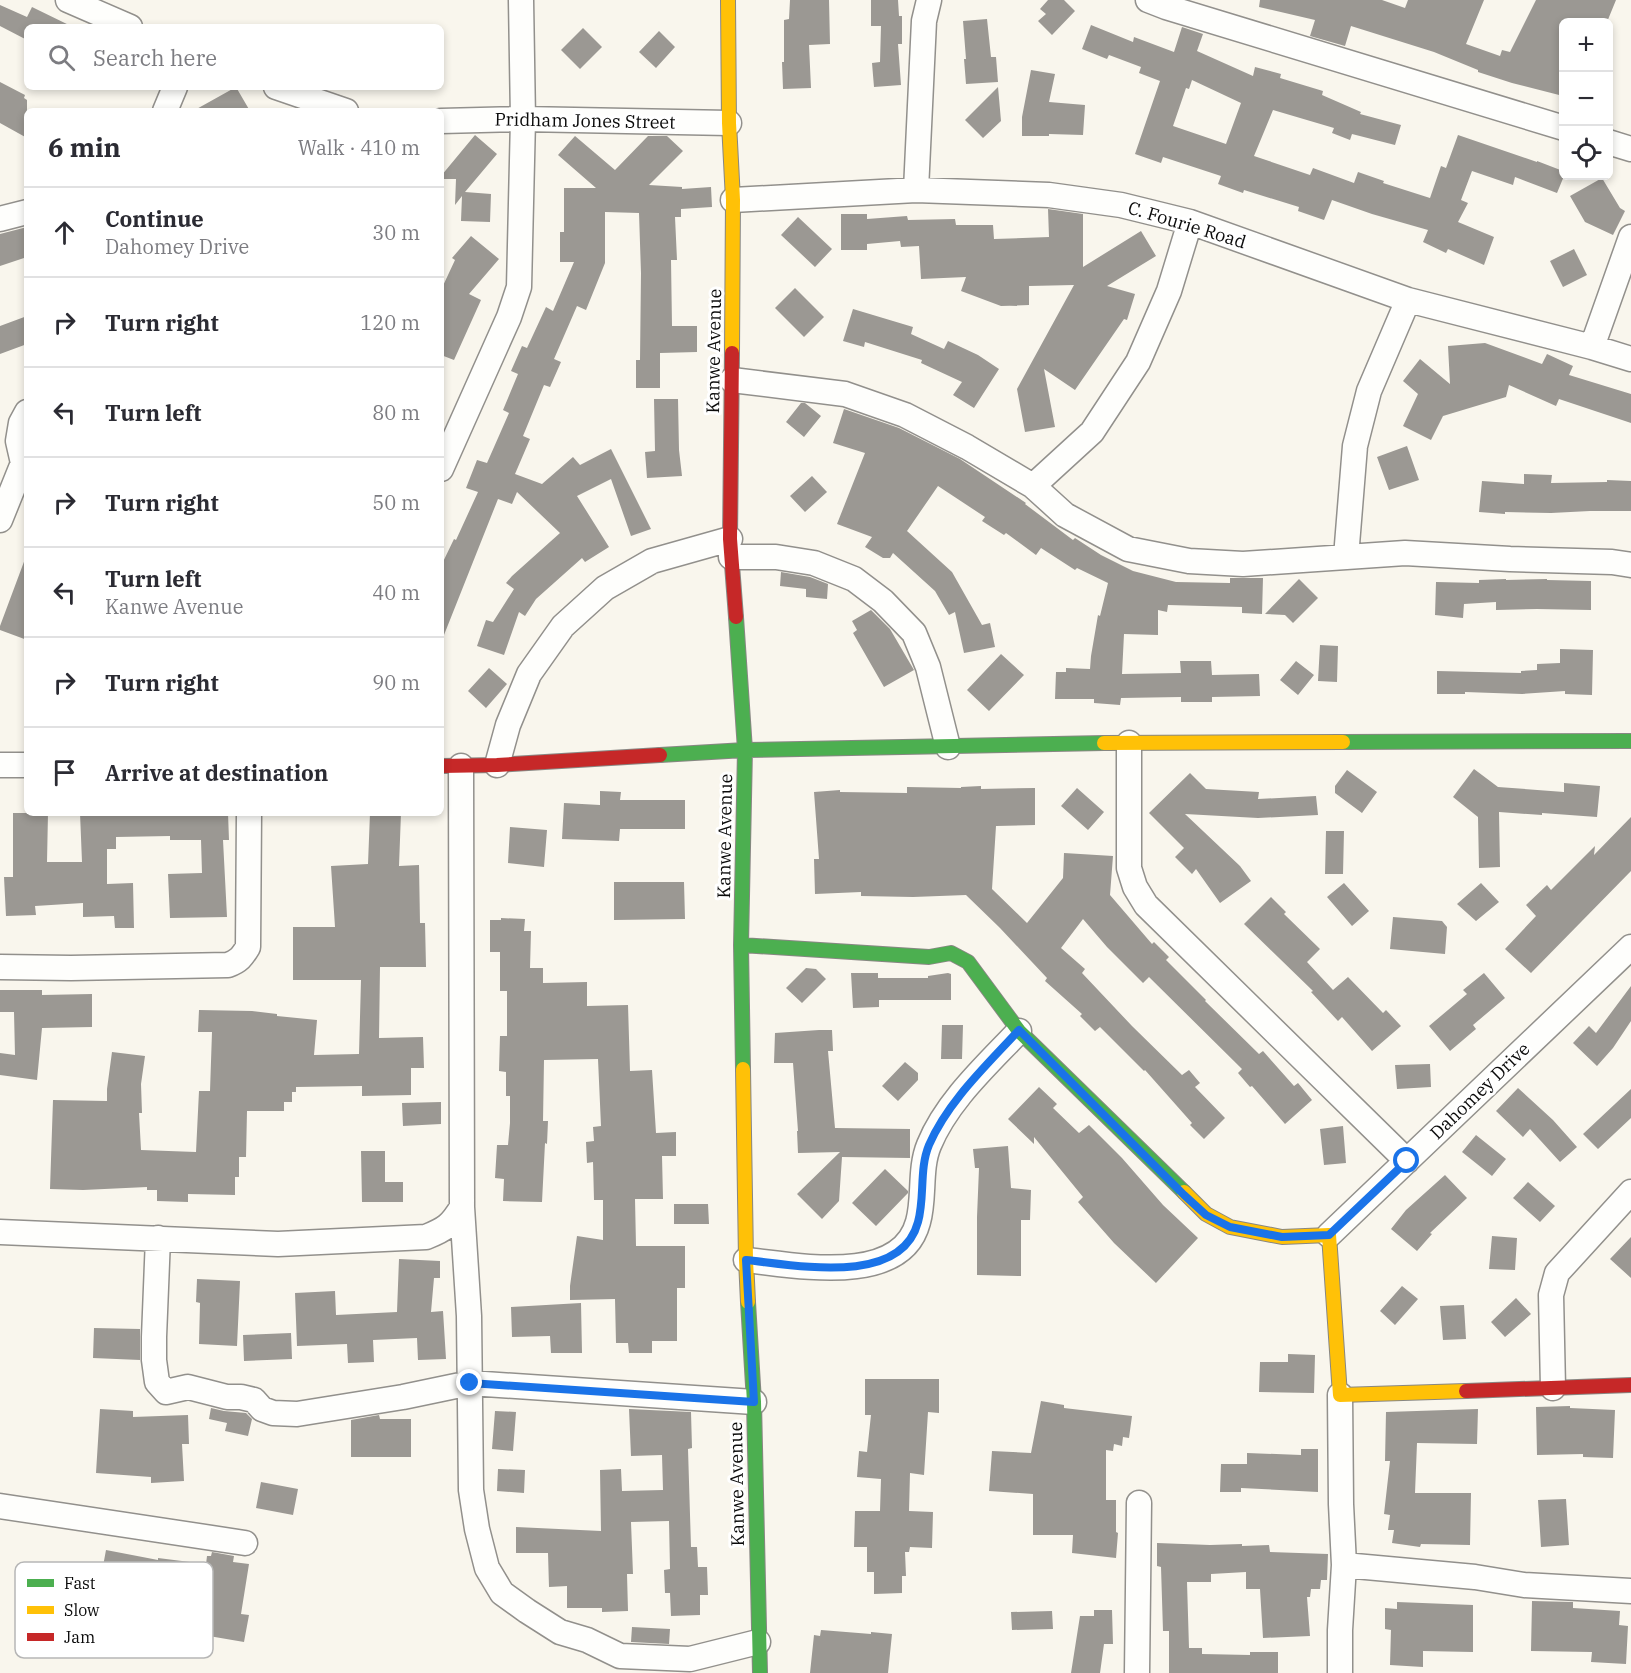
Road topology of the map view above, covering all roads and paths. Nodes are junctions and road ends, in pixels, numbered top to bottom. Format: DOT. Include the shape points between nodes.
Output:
graph roads {
  1 [pos="68,0"];
  2 [pos="520,0"];
  3 [pos="728,0"];
  4 [pos="929,0"];
  5 [pos="1148,0"];
  6 [pos="97,5"];
  7 [pos="126,24"];
  8 [pos="174,90"];
  9 [pos="285,90"];
  10 [pos="166,108"];
  11 [pos="337,108"];
  12 [pos="522,119"];
  13 [pos="444,121"];
  14 [pos="729,123"];
  15 [pos="1559,127"];
  16 [pos="1613,144"];
  17 [pos="1631,149"];
  18 [pos="916,190"];
  19 [pos="733,200"];
  20 [pos="1190,222"];
  21 [pos="1631,237"];
  22 [pos="1408,300"];
  23 [pos="1592,347"];
  24 [pos="1631,359"];
  25 [pos="732,380"];
  26 [pos="24,418"];
  27 [pos="24,459"];
  28 [pos="444,463"];
  29 [pos="24,464"];
  30 [pos="1033,486"];
  31 [pos="0,520"];
  32 [pos="730,548"];
  33 [pos="1346,557"];
  34 [pos="1631,565"];
  35 [pos="1631,741"];
  36 [pos="1129,743"];
  37 [pos="948,747"];
  38 [pos="745,750"];
  39 [pos="0,765"];
  40 [pos="24,765"];
  41 [pos="496,765"];
  42 [pos="451,766"];
  43 [pos="249,816"];
  44 [pos="741,945"];
  45 [pos="1631,947"];
  46 [pos="0,967"];
  47 [pos="1019,1030"];
  48 [pos="1407,1161"];
  49 [pos="1631,1192"];
  50 [pos="462,1207"];
  51 [pos="0,1232"];
  52 [pos="1329,1235"];
  53 [pos="158,1238"];
  54 [pos="746,1260"];
  55 [pos="470,1383"];
  56 [pos="1631,1385"];
  57 [pos="1552,1388"];
  58 [pos="1340,1395"];
  59 [pos="754,1402"];
  60 [pos="1139,1503"];
  61 [pos="0,1506"];
  62 [pos="245,1543"];
  63 [pos="1344,1565"];
  64 [pos="1631,1592"];
  65 [pos="758,1642"];
  66 [pos="760,1673"];
  67 [pos="1137,1673"];
  68 [pos="1340,1673"];
  1 -- 6 [label="street"];
  2 -- 12 [label="street"];
  3 -- 14 [label="street, Kanwe Avenue"];
  4 -- 18 [label="street" via="924,21"];
  5 -- 15 [label="street"];
  6 -- 7 [label="street"];
  8 -- 10 [label="street"];
  9 -- 11 [label="street"];
  12 -- 13 [label="street, Pridham Jones Street"];
  12 -- 14 [label="street, Pridham Jones Street"];
  12 -- 28 [label="street" via="519,287"];
  14 -- 19 [label="street, Kanwe Avenue"];
  16 -- 17 [label="street"];
  18 -- 19 [label="street, C. Fourie Road"];
  18 -- 20 [label="street, C. Fourie Road" via="1049,195 1121,205"];
  19 -- 25 [label="street, Kanwe Avenue"];
  20 -- 22 [label="street, C. Fourie Road"];
  20 -- 30 [label="street" via="1169,291 1138,362 1092,432"];
  21 -- 23 [label="street"];
  22 -- 23 [label="street, C. Fourie Road"];
  22 -- 33 [label="street" via="1369,391 1355,446"];
  23 -- 24 [label="street, C. Fourie Road"];
  25 -- 30 [label="street" via="845,394 905,415"];
  25 -- 32 [label="street, Kanwe Avenue"];
  26 -- 27 [label="street" via="18,441"];
  29 -- 31 [label="street"];
  30 -- 33 [label="street" via="1065,515 1128,549 1189,561 1243,564"];
  32 -- 37 [label="street" via="814,563 854,579 883,601 914,633"];
  32 -- 38 [label="street, Kanwe Avenue"];
  32 -- 41 [label="street" via="652,561 605,588 563,626 529,674"];
  33 -- 34 [label="street" via="1405,554 1612,561"];
  35 -- 36 [label="street"];
  36 -- 37 [label="street"];
  36 -- 48 [label="street" via="1129,868 1146,905"];
  37 -- 38 [label="street"];
  38 -- 41 [label="street"];
  38 -- 44 [label="street, Kanwe Avenue"];
  39 -- 40 [label="street"];
  41 -- 42 [label="street"];
  42 -- 50 [label="street"];
  43 -- 46 [label="street" via="248,947 237,962"];
  44 -- 47 [label="street" via="929,957 951,953 968,962"];
  44 -- 54 [label="street, Kanwe Avenue"];
  45 -- 48 [label="street, Dahomey Drive"];
  47 -- 52 [label="street" via="1206,1215 1230,1227 1282,1237"];
  47 -- 54 [label="street" via="939,1125 923,1171 919,1220 906,1246 892,1256 866,1265 825,1268"];
  48 -- 52 [label="street, Dahomey Drive"];
  49 -- 57 [label="street" via="1557,1273 1551,1295"];
  50 -- 53 [label="street" via="446,1228 426,1238 278,1244"];
  50 -- 55 [label="street"];
  51 -- 53 [label="street"];
  52 -- 58 [label="street"];
  53 -- 55 [label="street" via="154,1360 157,1382 166,1392 188,1387 254,1400 273,1413 297,1414"];
  54 -- 59 [label="street, Kanwe Avenue"];
  55 -- 59 [label="street"];
  55 -- 65 [label="street" via="471,1490 487,1568 502,1593 560,1632 620,1656 690,1659"];
  56 -- 57 [label="street"];
  57 -- 58 [label="street"];
  58 -- 63 [label="street"];
  59 -- 65 [label="street, Kanwe Avenue"];
  60 -- 67 [label="street"];
  61 -- 62 [label="street"];
  63 -- 64 [label="street" via="1524,1585"];
  63 -- 68 [label="street"];
  65 -- 66 [label="street, Kanwe Avenue"];
}
